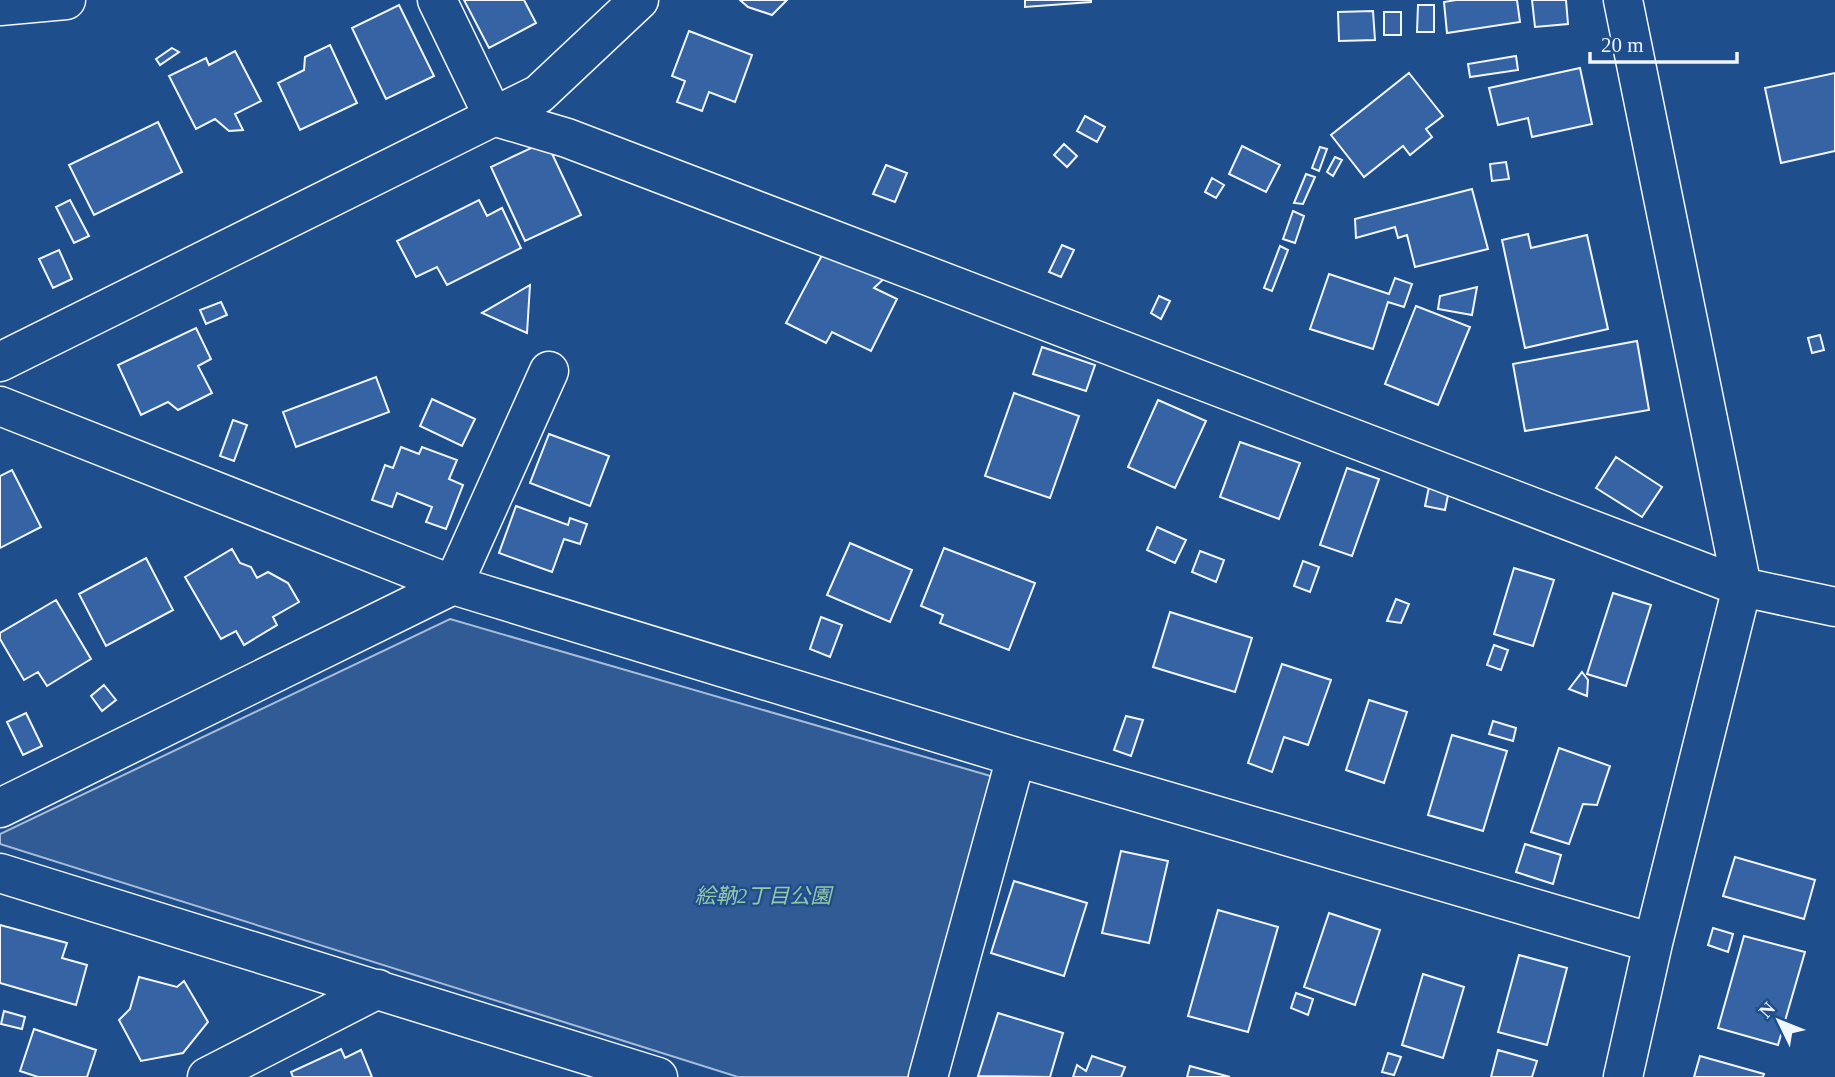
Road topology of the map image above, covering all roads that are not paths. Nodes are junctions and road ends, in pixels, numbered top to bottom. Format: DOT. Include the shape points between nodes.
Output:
graph roads {
  1 [pos="66,0"];
  2 [pos="437,0"];
  3 [pos="639,0"];
  4 [pos="1623,0"];
  5 [pos="0,5"];
  6 [pos="493,116"];
  7 [pos="0,362"];
  8 [pos="549,371"];
  9 [pos="0,406"];
  10 [pos="453,585"];
  11 [pos="1742,587"];
  12 [pos="1835,607"];
  13 [pos="1016,757"];
  14 [pos="0,808"];
  15 [pos="0,873"];
  16 [pos="1653,943"];
  17 [pos="377,989"];
  18 [pos="231,1072"];
  19 [pos="658,1077"];
  20 [pos="928,1077"];
  21 [pos="1623,1077"];
  1 -- 5 [label="street"];
  2 -- 6 [label="street"];
  3 -- 6 [label="street" via="539,94"];
  4 -- 11 [label="street"];
  6 -- 7 [label="street"];
  6 -- 11 [label="street" via="567,138"];
  8 -- 10 [label="street"];
  9 -- 10 [label="street"];
  10 -- 13 [label="street"];
  10 -- 14 [label="street"];
  11 -- 12 [label="street"];
  11 -- 16 [label="street"];
  13 -- 16 [label="street"];
  13 -- 20 [label="street"];
  15 -- 17 [label="street"];
  16 -- 21 [label="street"];
  17 -- 18 [label="street"];
  17 -- 19 [label="street"];
}
